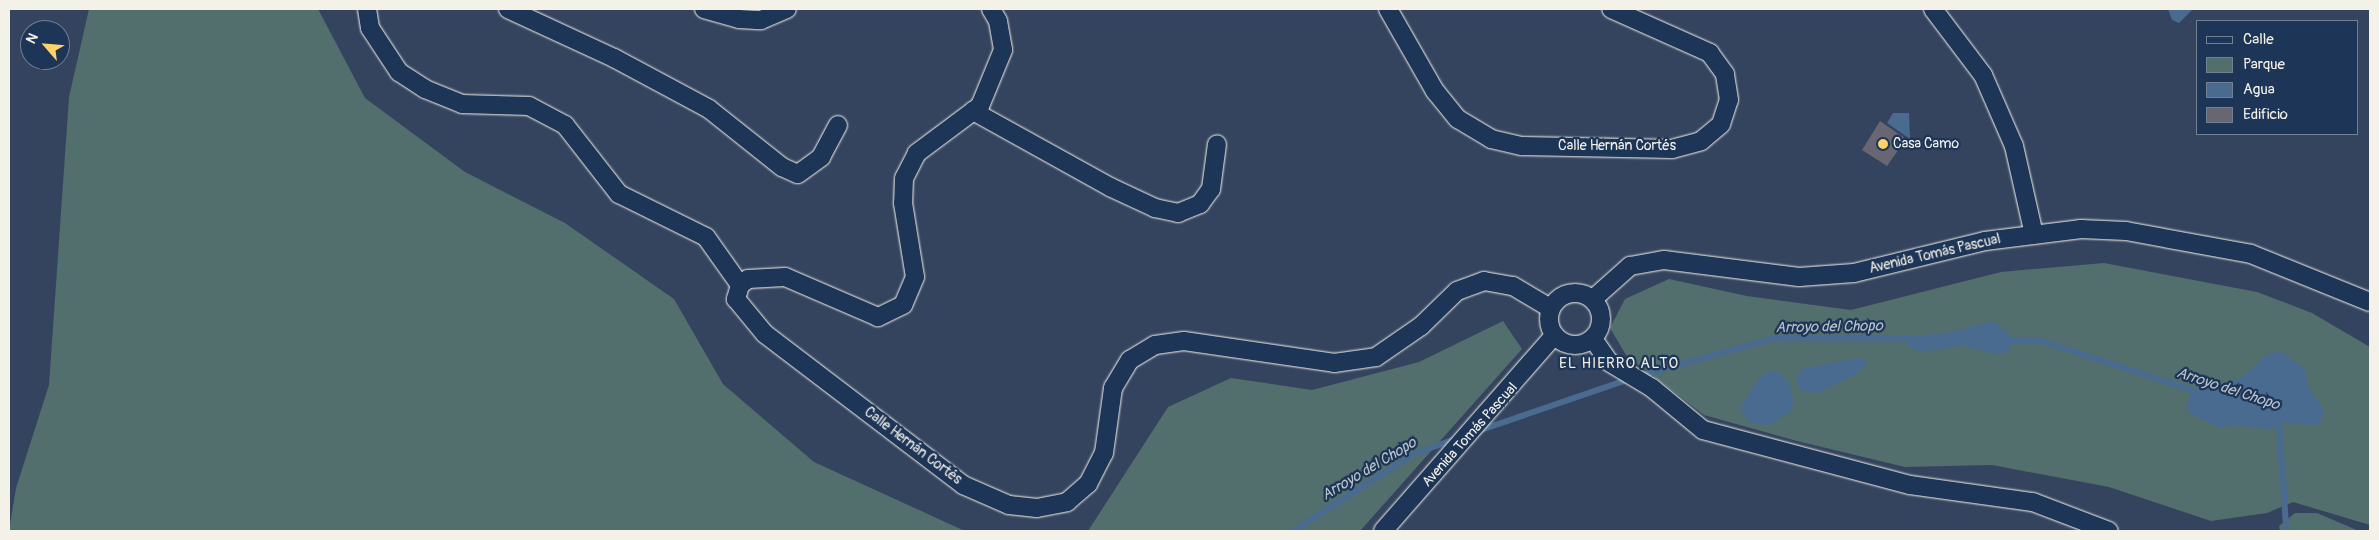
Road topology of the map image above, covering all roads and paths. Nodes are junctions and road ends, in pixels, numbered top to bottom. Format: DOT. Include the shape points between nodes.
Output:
graph roads {
  1 [pos="367,9"];
  2 [pos="508,9"];
  3 [pos="704,9"];
  4 [pos="787,9"];
  5 [pos="990,9"];
  6 [pos="1388,9"];
  7 [pos="1611,9"];
  8 [pos="1933,9"];
  9 [pos="973,111"];
  10 [pos="838,125"];
  11 [pos="1217,144"];
  12 [pos="2034,235"];
  13 [pos="740,285"];
  14 [pos="1593,299"];
  15 [pos="2370,302"];
  16 [pos="1550,308"];
  17 [pos="1554,336"];
  18 [pos="1593,339"];
  19 [pos="1383,531"];
  20 [pos="2109,531"];
  1 -- 13 [label="street" via="370,28 399,72 462,104 529,106 565,125 619,194 706,237"];
  2 -- 10 [label="street" via="614,58 709,109 782,167 798,174 822,157"];
  3 -- 4 [label="street" via="747,20 762,20"];
  5 -- 9 [label="street" via="998,20 1003,50 980,106"];
  6 -- 7 [label="street, Calle Hernán Cortés" via="1435,91 1458,118 1491,139 1522,146 1672,149 1701,141 1721,124 1729,100 1724,74 1710,53"];
  8 -- 12 [label="street" via="1983,76 2014,146"];
  9 -- 11 [label="street" via="1110,187 1155,208 1178,213 1200,204 1212,189"];
  9 -- 13 [label="street" via="917,154 904,178 903,203 914,278 903,306 878,317 785,277 748,280"];
  12 -- 14 [label="street, Avenida Tomás Pascual" via="1985,241 1854,273 1799,276 1664,260 1630,266"];
  12 -- 15 [label="street, Avenida Tomás Pascual" via="2081,229 2126,231 2251,254"];
  13 -- 16 [label="street, Calle Hernán Cortés" via="736,299 766,334 963,485 1009,505 1037,508 1067,502 1088,484 1104,452 1113,388 1130,360 1155,345 1184,341 1334,364 1376,357 1421,326 1457,291 1484,281 1513,286"];
  14 -- 16 [label="street" via="1578,293 1562,296"];
  14 -- 18 [label="street" via="1601,312 1600,326"];
  16 -- 17 [label="street" via="1548,322"];
  17 -- 18 [label="street" via="1573,346"];
  17 -- 19 [label="street, Avenida Tomás Pascual"];
  18 -- 20 [label="street" via="1609,362 1652,388 1703,430 1910,485 2033,502"];
}
